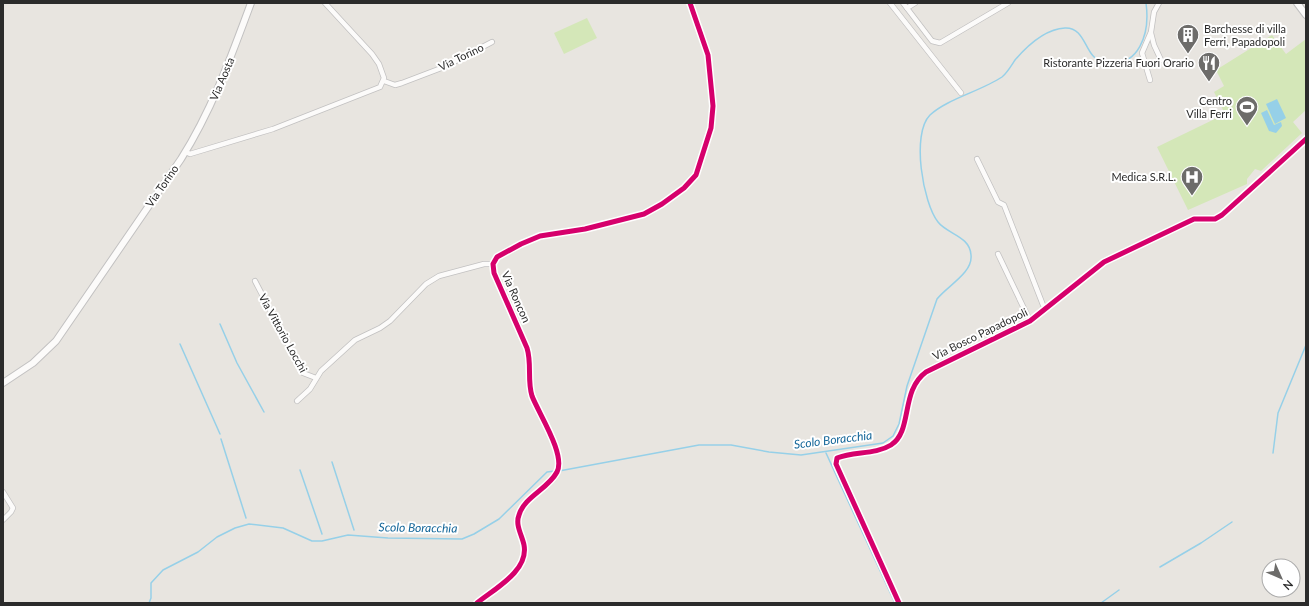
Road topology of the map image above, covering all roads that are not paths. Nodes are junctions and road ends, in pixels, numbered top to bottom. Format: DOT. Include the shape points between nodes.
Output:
graph roads {
  1 [pos="251,3"];
  2 [pos="325,3"];
  3 [pos="690,3"];
  4 [pos="890,3"];
  5 [pos="903,3"];
  6 [pos="915,3"];
  7 [pos="1008,3"];
  8 [pos="1159,3"];
  9 [pos="1297,3"];
  10 [pos="907,8"];
  11 [pos="1306,15"];
  12 [pos="1151,32"];
  13 [pos="492,42"];
  14 [pos="1161,60"];
  15 [pos="1150,80"];
  16 [pos="384,81"];
  17 [pos="961,93"];
  18 [pos="1306,139"];
  19 [pos="186,152"];
  20 [pos="977,159"];
  21 [pos="998,254"];
  22 [pos="493,264"];
  23 [pos="255,282"];
  24 [pos="1046,309"];
  25 [pos="1030,321"];
  26 [pos="316,378"];
  27 [pos="3,383"];
  28 [pos="297,401"];
  29 [pos="3,492"];
  30 [pos="3,520"];
  31 [pos="477,603"];
  32 [pos="899,603"];
  1 -- 19 [label="street, Via Aosta" via="218,90"];
  2 -- 16 [label="street" via="372,54 381,69"];
  3 -- 22 [label="street, Via Roncon" via="708,55 713,106 711,128 696,175 674,195 650,211 585,229 540,236 497,257"];
  4 -- 17 [label="street"];
  5 -- 10 [label="street"];
  6 -- 10 [label="street"];
  7 -- 10 [label="street" via="940,42 932,41"];
  8 -- 12 [label="street" via="1154,12"];
  9 -- 11 [label="street"];
  12 -- 14 [label="street"];
  12 -- 15 [label="street" via="1142,53"];
  13 -- 16 [label="street, Via Torino" via="444,67 395,85"];
  16 -- 19 [label="street" via="376,89 273,129 190,154"];
  18 -- 24 [label="street, Via Bosco Papadopoli" via="1222,215 1194,219 1104,262 1077,281"];
  19 -- 27 [label="street, Via Torino" via="56,341 33,363"];
  20 -- 24 [label="street" via="998,202 1004,205 1042,305"];
  21 -- 25 [label="street, Via Bosco Papadopoli"];
  22 -- 26 [label="street, Via Vittorio Locchi" via="446,274 426,284 390,321 355,340"];
  22 -- 31 [label="street, Via Roncon" via="494,273 527,348 532,396 557,452 559,468 519,515 518,525 524,551 519,566"];
  23 -- 26 [label="street, Via Vittorio Locchi" via="303,373"];
  24 -- 25 [label="street, Via Bosco Papadopoli"];
  25 -- 32 [label="street, Via Bosco Papadopoli" via="919,377 911,392 903,428 892,444 837,458 836,464"];
  26 -- 28 [label="street, Via Vittorio Locchi" via="310,389"];
  29 -- 30 [label="street" via="12,508"];
}
